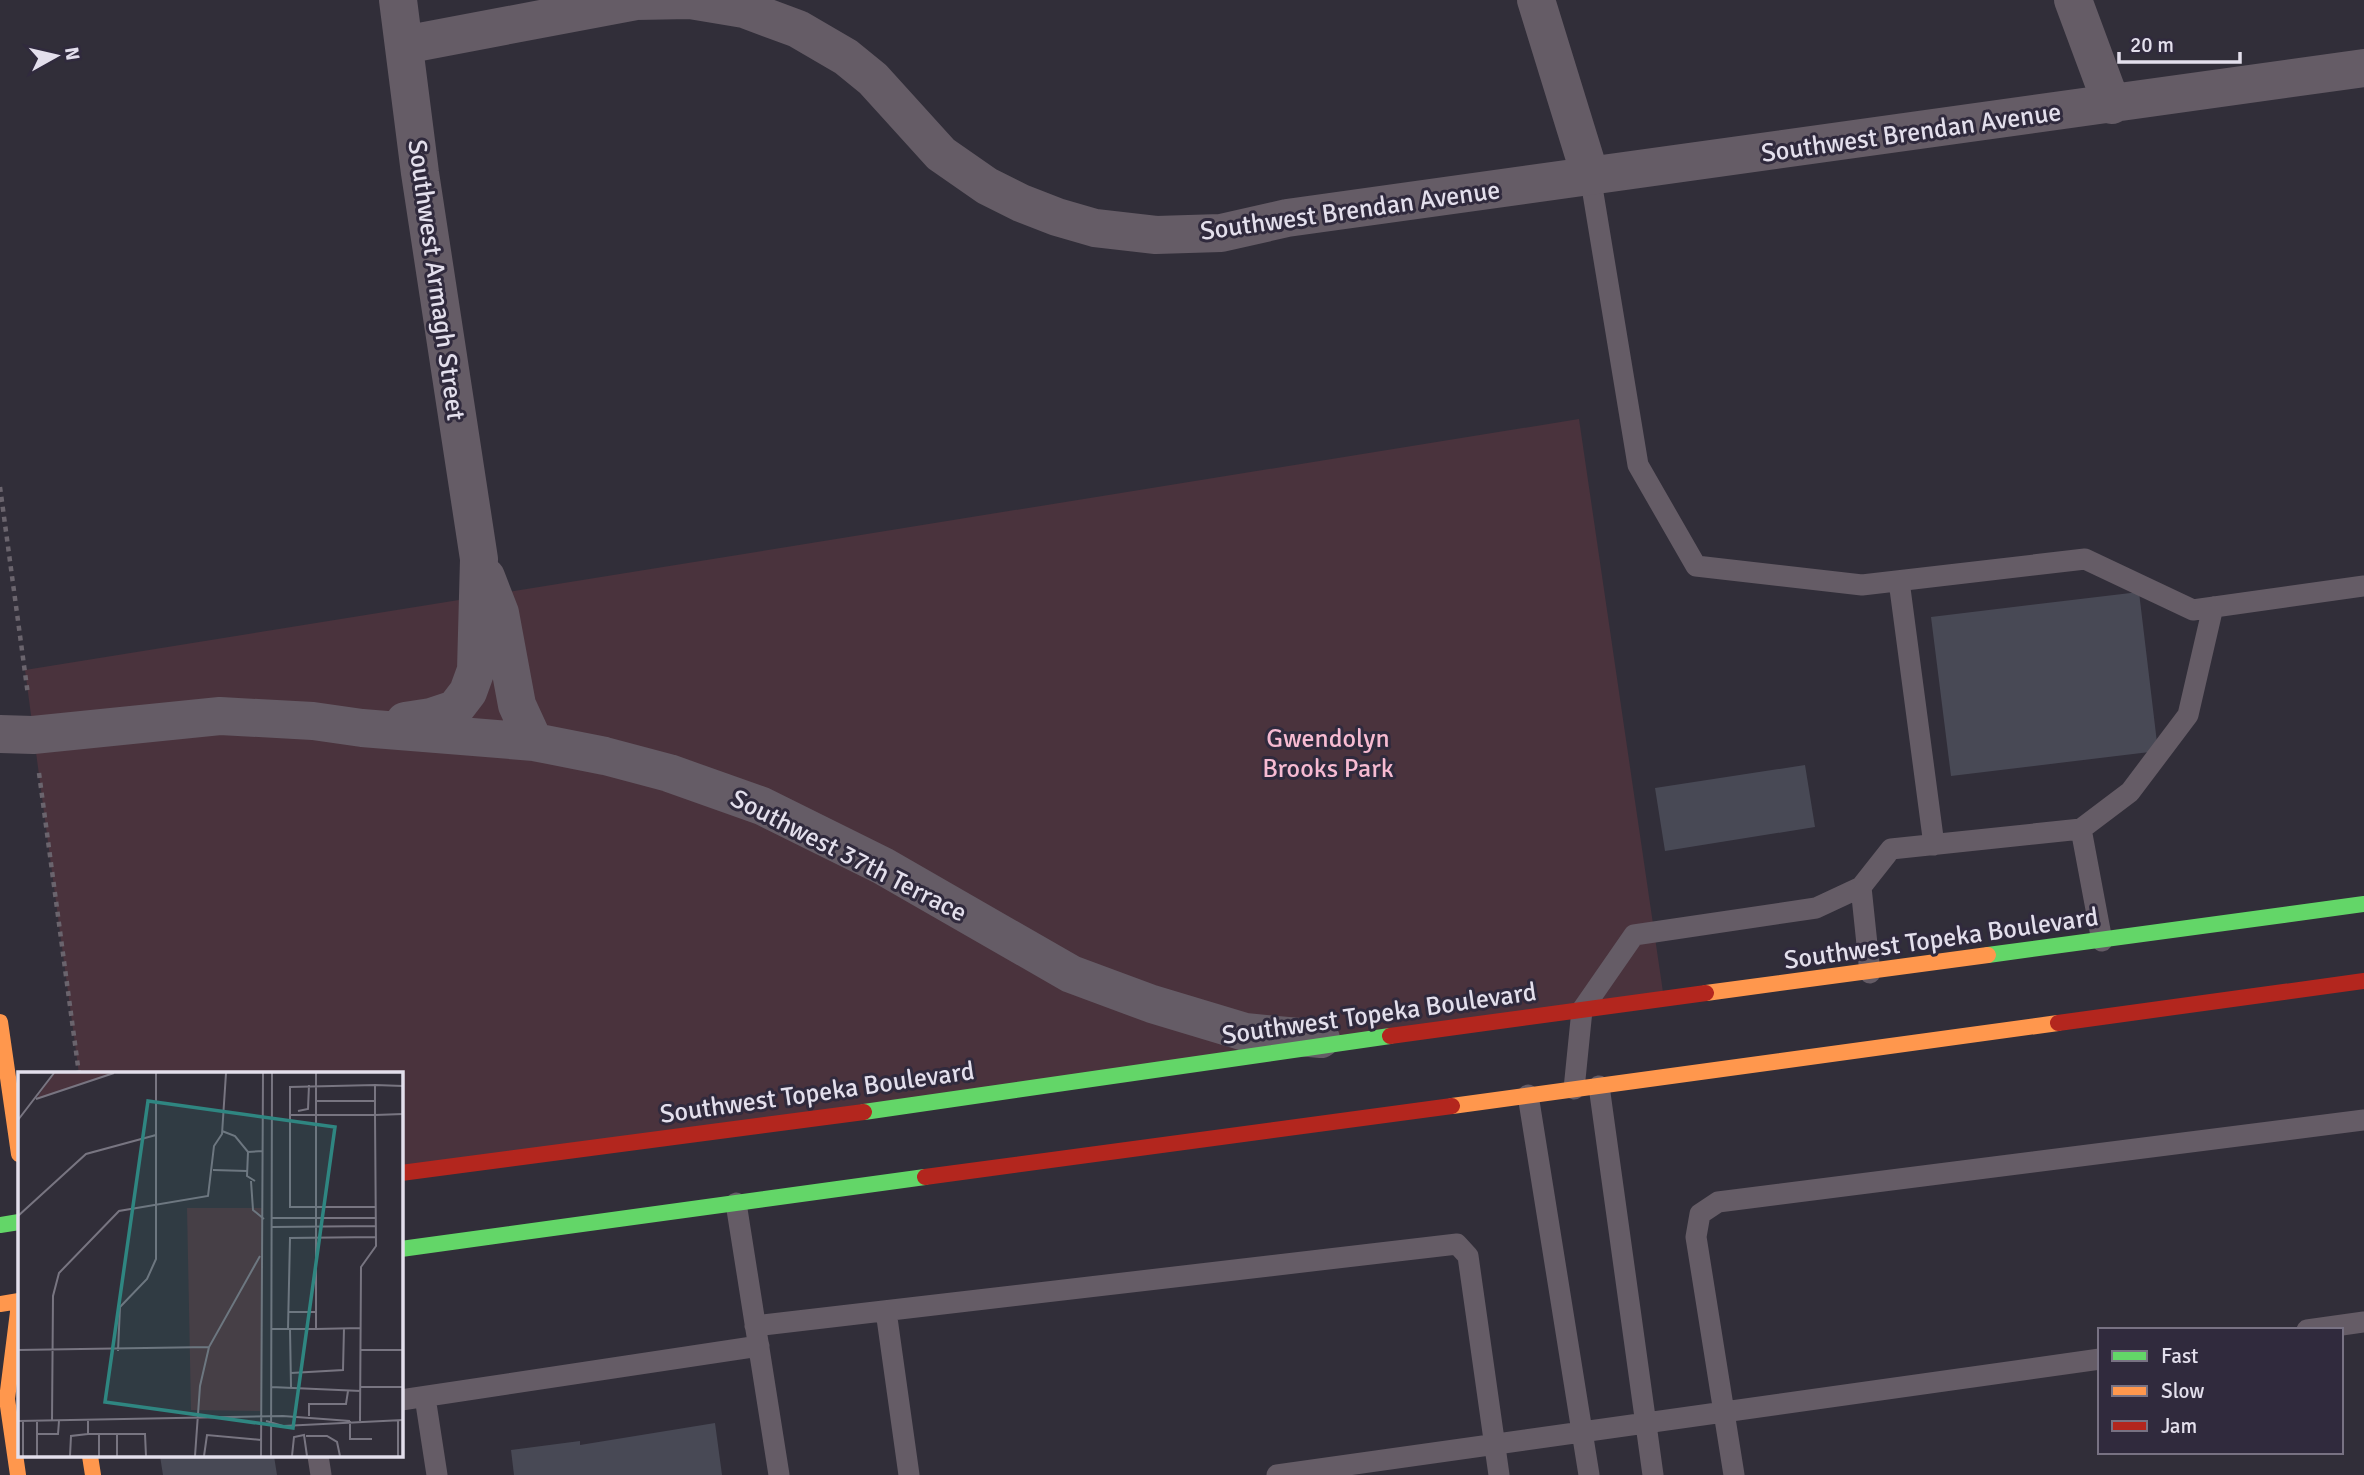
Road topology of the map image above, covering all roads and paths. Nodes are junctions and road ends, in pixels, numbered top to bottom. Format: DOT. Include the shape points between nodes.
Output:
graph roads {
  1 [pos="398,0"];
  2 [pos="1536,0"];
  3 [pos="2073,0"];
  4 [pos="404,45"];
  5 [pos="2364,68"];
  6 [pos="2112,104"];
  7 [pos="1590,175"];
  8 [pos="0,487"];
  9 [pos="479,559"];
  10 [pos="1899,581"];
  11 [pos="2364,586"];
  12 [pos="2213,607"];
  13 [pos="362,728"];
  14 [pos="17,735"];
  15 [pos="534,742"];
  16 [pos="2081,829"];
  17 [pos="1934,845"];
  18 [pos="1861,887"];
  19 [pos="2364,904"];
  20 [pos="2102,940"];
  21 [pos="1870,972"];
  22 [pos="2364,981"];
  23 [pos="1582,1010"];
  24 [pos="0,1022"];
  25 [pos="1347,1042"];
  26 [pos="79,1072"];
  27 [pos="1599,1086"];
  28 [pos="1574,1089"];
  29 [pos="1528,1095"];
  30 [pos="2364,1120"];
  31 [pos="18,1147"];
  32 [pos="402,1173"];
  33 [pos="736,1203"];
  34 [pos="18,1222"];
  35 [pos="0,1225"];
  36 [pos="402,1249"];
  37 [pos="18,1303"];
  38 [pos="0,1304"];
  39 [pos="18,1311"];
  40 [pos="886,1311"];
  41 [pos="2364,1322"];
  42 [pos="2321,1328"];
  43 [pos="757,1336"];
  44 [pos="2098,1359"];
  45 [pos="425,1396"];
  46 [pos="402,1400"];
  47 [pos="1725,1413"];
  48 [pos="1646,1423"];
  49 [pos="1583,1432"];
  50 [pos="1494,1444"];
  51 [pos="18,1475"];
  52 [pos="437,1475"];
  53 [pos="779,1475"];
  54 [pos="909,1475"];
  55 [pos="1277,1475"];
  56 [pos="1499,1475"];
  57 [pos="1589,1475"];
  58 [pos="1653,1475"];
  59 [pos="1734,1475"];
  1 -- 4 [label="street, Southwest Armagh Street"];
  2 -- 7 [label="street"];
  3 -- 6 [label="street"];
  4 -- 7 [label="street, Southwest Brendan Avenue" via="636,1 690,0 744,9 798,29 846,57 873,79 941,154 987,186 1057,217 1095,228 1156,235 1221,233 1287,218"];
  4 -- 9 [label="street, Southwest Armagh Street"];
  5 -- 6 [label="street, Southwest Brendan Avenue"];
  6 -- 7 [label="street, Southwest Brendan Avenue"];
  7 -- 10 [label="lane" via="1638,465 1696,566 1862,585"];
  8 -- 14 [label="path"];
  9 -- 13 [label="street, Southwest Armagh Street" via="476,670 468,692 455,709"];
  9 -- 15 [label="street, Southwest Armagh Street" via="500,613 517,705"];
  10 -- 12 [label="lane" via="2085,559 2193,610"];
  10 -- 17 [label="lane"];
  11 -- 12 [label="lane"];
  12 -- 16 [label="lane" via="2188,715 2130,792"];
  13 -- 14 [label="street, Southwest 37th Terrace" via="220,716"];
  13 -- 15 [label="street, Southwest 37th Terrace"];
  14 -- 26 [label="path"];
  15 -- 25 [label="street, Southwest 37th Terrace" via="668,773 762,806 883,866 1071,974 1152,1004 1245,1031"];
  16 -- 17 [label="lane"];
  16 -- 20 [label="lane"];
  17 -- 18 [label="lane" via="1891,849"];
  18 -- 21 [label="lane"];
  18 -- 23 [label="lane" via="1816,908 1634,935"];
  19 -- 20 [label="main road, Southwest Topeka Boulevard"];
  20 -- 21 [label="main road, Southwest Topeka Boulevard"];
  21 -- 23 [label="main road, Southwest Topeka Boulevard"];
  22 -- 27 [label="main road"];
  23 -- 25 [label="main road, Southwest Topeka Boulevard"];
  23 -- 28 [label="lane"];
  24 -- 31 [label="main road"];
  25 -- 32 [label="main road, Southwest Topeka Boulevard"];
  27 -- 28 [label="main road"];
  27 -- 48 [label="lane"];
  28 -- 29 [label="main road"];
  29 -- 33 [label="main road"];
  29 -- 49 [label="lane"];
  30 -- 47 [label="lane" via="1718,1202 1700,1214 1696,1237"];
  33 -- 36 [label="main road"];
  33 -- 43 [label="lane"];
  34 -- 35 [label="main road"];
  37 -- 38 [label="main road"];
  39 -- 51 [label="main road" via="7,1399"];
  40 -- 43 [label="lane"];
  40 -- 50 [label="lane" via="1457,1244 1468,1256"];
  40 -- 54 [label="lane"];
  41 -- 42 [label="lane"];
  43 -- 45 [label="lane"];
  43 -- 53 [label="lane"];
  44 -- 47 [label="lane"];
  45 -- 46 [label="lane"];
  45 -- 52 [label="lane"];
  47 -- 48 [label="lane"];
  47 -- 59 [label="lane"];
  48 -- 49 [label="lane"];
  48 -- 58 [label="lane"];
  49 -- 50 [label="lane"];
  49 -- 57 [label="lane"];
  50 -- 55 [label="lane"];
  50 -- 56 [label="lane"];
}
